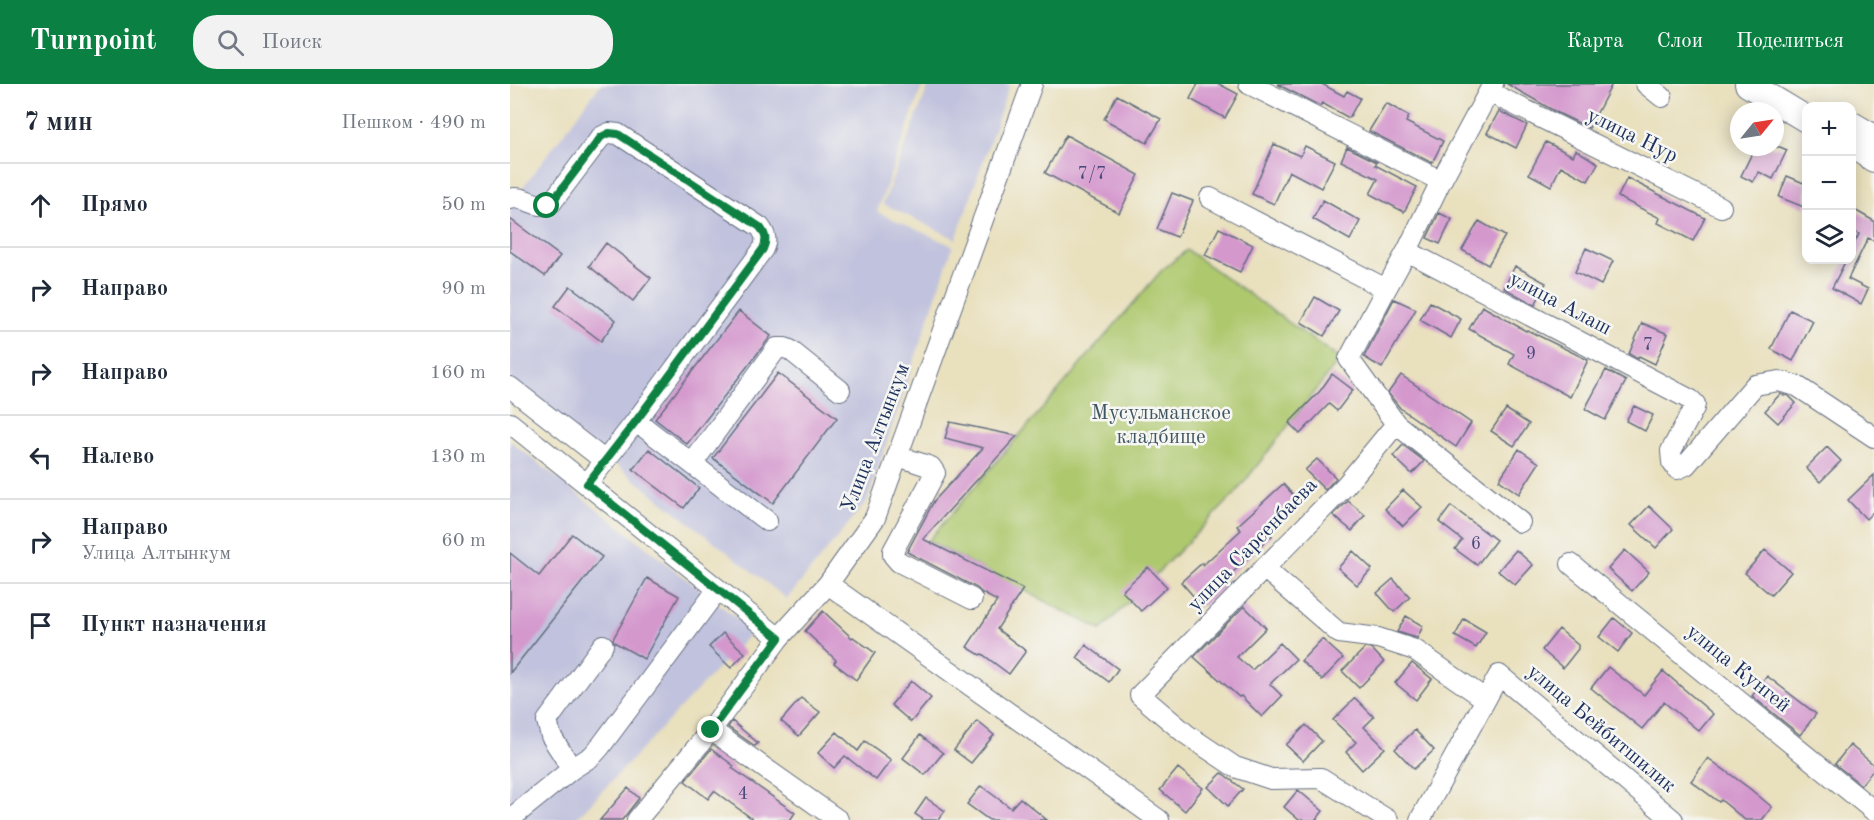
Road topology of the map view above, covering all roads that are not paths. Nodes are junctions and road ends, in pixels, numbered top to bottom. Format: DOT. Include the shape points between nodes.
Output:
graph roads {
  1 [pos="1032,84"];
  2 [pos="1249,84"];
  3 [pos="1646,84"];
  4 [pos="1748,84"];
  5 [pos="1781,84"];
  6 [pos="1491,88"];
  7 [pos="1662,97"];
  8 [pos="1813,102"];
  9 [pos="1802,117"];
  10 [pos="1856,128"];
  11 [pos="1874,138"];
  12 [pos="1856,148"];
  13 [pos="1874,159"];
  14 [pos="1441,181"];
  15 [pos="1210,198"];
  16 [pos="510,199"];
  17 [pos="1721,207"];
  18 [pos="1407,252"];
  19 [pos="1386,289"];
  20 [pos="510,387"];
  21 [pos="840,390"];
  22 [pos="636,421"];
  23 [pos="510,423"];
  24 [pos="1396,424"];
  25 [pos="1874,437"];
  26 [pos="898,456"];
  27 [pos="605,461"];
  28 [pos="692,464"];
  29 [pos="587,484"];
  30 [pos="767,521"];
  31 [pos="1520,522"];
  32 [pos="1571,564"];
  33 [pos="1264,568"];
  34 [pos="828,584"];
  35 [pos="718,589"];
  36 [pos="972,599"];
  37 [pos="779,638"];
  38 [pos="603,645"];
  39 [pos="1485,699"];
  40 [pos="711,730"];
  41 [pos="572,769"];
  42 [pos="1874,811"];
  43 [pos="510,819"];
  44 [pos="1157,819"];
  45 [pos="637,820"];
  46 [pos="838,820"];
  47 [pos="1388,820"];
  48 [pos="1420,820"];
  49 [pos="1673,820"];
  1 -- 26 [label="street, Улица Алтынкум"];
  2 -- 14 [label="street"];
  3 -- 7 [label="street"];
  4 -- 9 [label="main road"];
  5 -- 8 [label="main road"];
  6 -- 14 [label="street"];
  6 -- 17 [label="street, улица Нур"];
  10 -- 11 [label="main road"];
  12 -- 13 [label="main road"];
  14 -- 18 [label="street"];
  15 -- 19 [label="street"];
  16 -- 22 [label="street" via="519,197 547,206 601,137 618,134 760,227 765,235 763,249"];
  18 -- 19 [label="street"];
  18 -- 25 [label="street, улица Алаш" via="1695,404 1671,451 1677,469 1686,465 1755,385 1779,381 1797,386"];
  19 -- 24 [label="street" via="1349,359"];
  20 -- 27 [label="street"];
  21 -- 28 [label="street" via="790,350 777,348"];
  22 -- 27 [label="street"];
  22 -- 28 [label="street"];
  23 -- 29 [label="street"];
  24 -- 31 [label="street"];
  24 -- 33 [label="street, улица Сарсенбаева" via="1346,484"];
  26 -- 34 [label="street, Улица Алтынкум" via="875,518"];
  26 -- 36 [label="street" via="931,467 935,473 893,555 899,562"];
  27 -- 29 [label="street"];
  28 -- 30 [label="street"];
  29 -- 35 [label="street"];
  32 -- 42 [label="street, улица Кунгей"];
  33 -- 39 [label="street" via="1339,633 1378,638 1415,650"];
  33 -- 47 [label="street, улица Сарсенбаева" via="1140,695 1186,734 1235,766 1271,779 1321,778"];
  34 -- 37 [label="street, Улица Алтынкум"];
  34 -- 44 [label="street"];
  35 -- 37 [label="street"];
  35 -- 41 [label="street" via="607,739 592,756"];
  37 -- 40 [label="street, Улица Алтынкум"];
  38 -- 41 [label="street" via="547,721 551,736"];
  39 -- 48 [label="street"];
  39 -- 49 [label="street, улица Бейбитшилик" via="1499,675"];
  40 -- 45 [label="street, Улица Алтынкум"];
  40 -- 46 [label="street"];
  41 -- 43 [label="street"];
}
